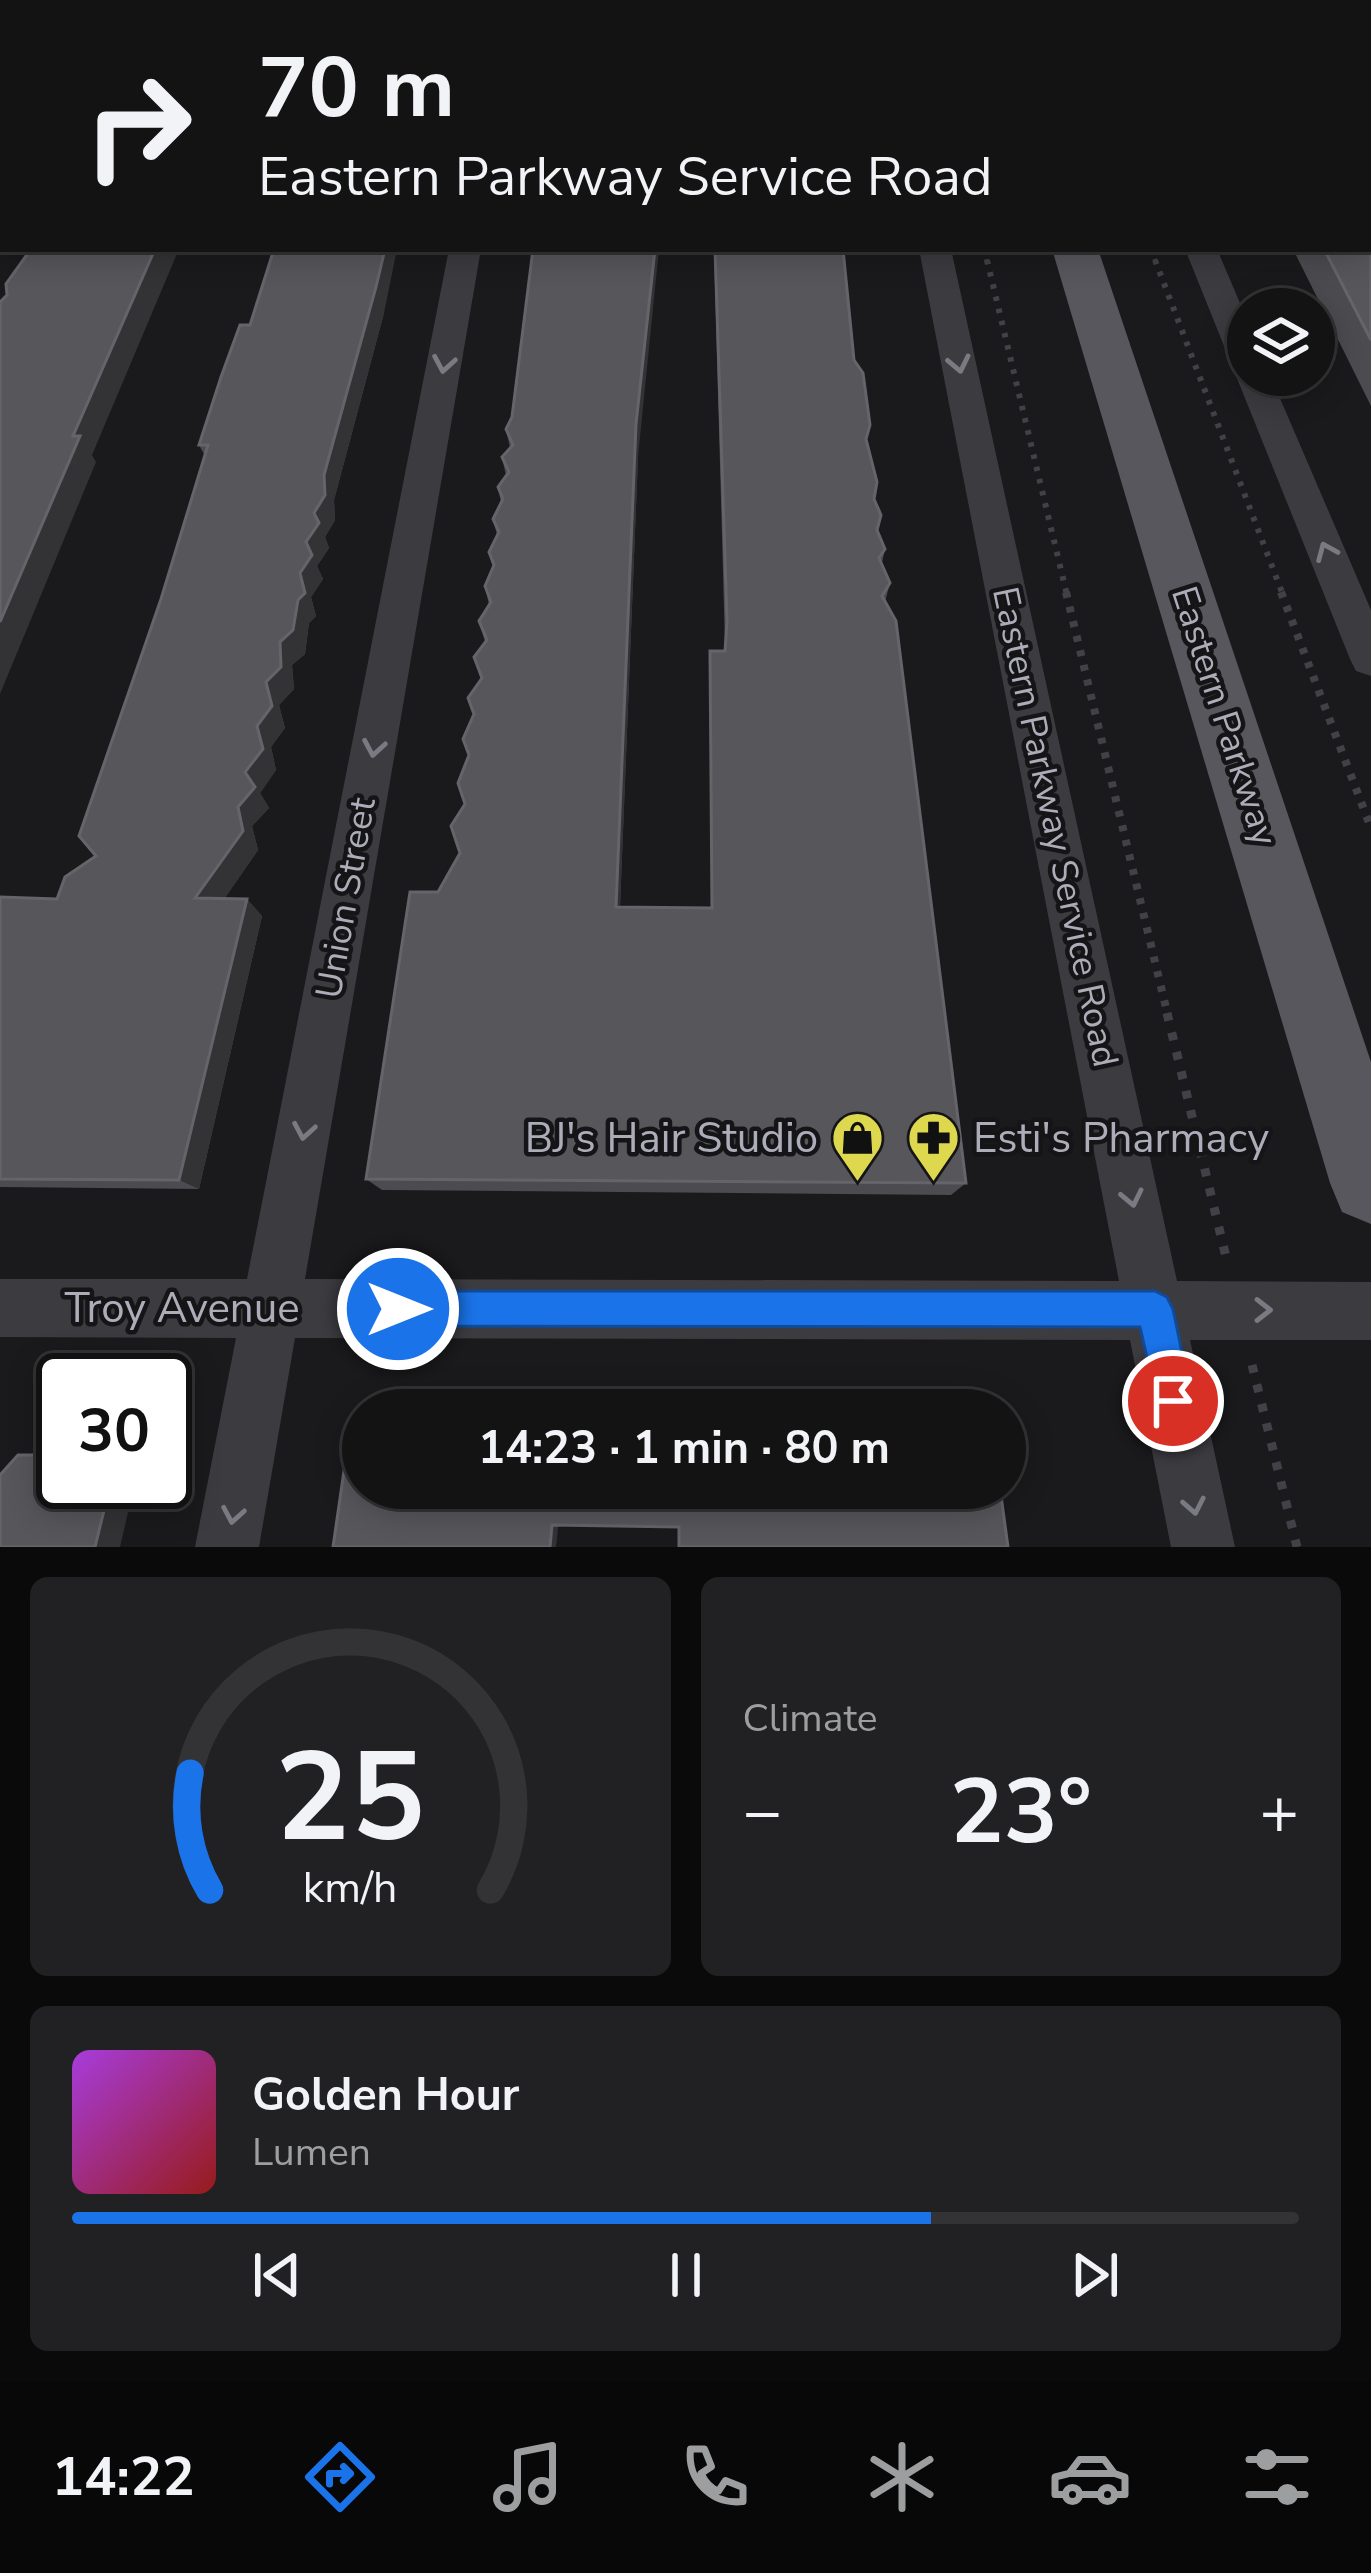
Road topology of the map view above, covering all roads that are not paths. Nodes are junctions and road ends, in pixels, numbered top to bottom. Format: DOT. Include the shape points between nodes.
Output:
graph roads {
  1 [pos="464,252"];
  2 [pos="936,252"];
  3 [pos="1076,252"];
  4 [pos="1202,252"];
  5 [pos="1227,312"];
  6 [pos="1262,396"];
  7 [pos="1371,659"];
  8 [pos="1371,1183"];
  9 [pos="0,1307"];
  10 [pos="271,1308"];
  11 [pos="1155,1309"];
  12 [pos="1371,1311"];
  13 [pos="227,1547"];
  14 [pos="1203,1547"];
  1 -- 10 [label="street, Union Street, one-way"];
  2 -- 11 [label="street, Eastern Parkway Service Road, one-way"];
  3 -- 8 [label="main road, Eastern Parkway"];
  4 -- 5 [label="street"];
  7 -- 6 [label="street, one-way"];
  9 -- 10 [label="street, Troy Avenue"];
  10 -- 11 [label="street, Troy Avenue"];
  10 -- 13 [label="street, Union Street, one-way"];
  11 -- 12 [label="street, Troy Avenue, one-way"];
  11 -- 14 [label="street, Eastern Parkway Service Road, one-way"];
}
